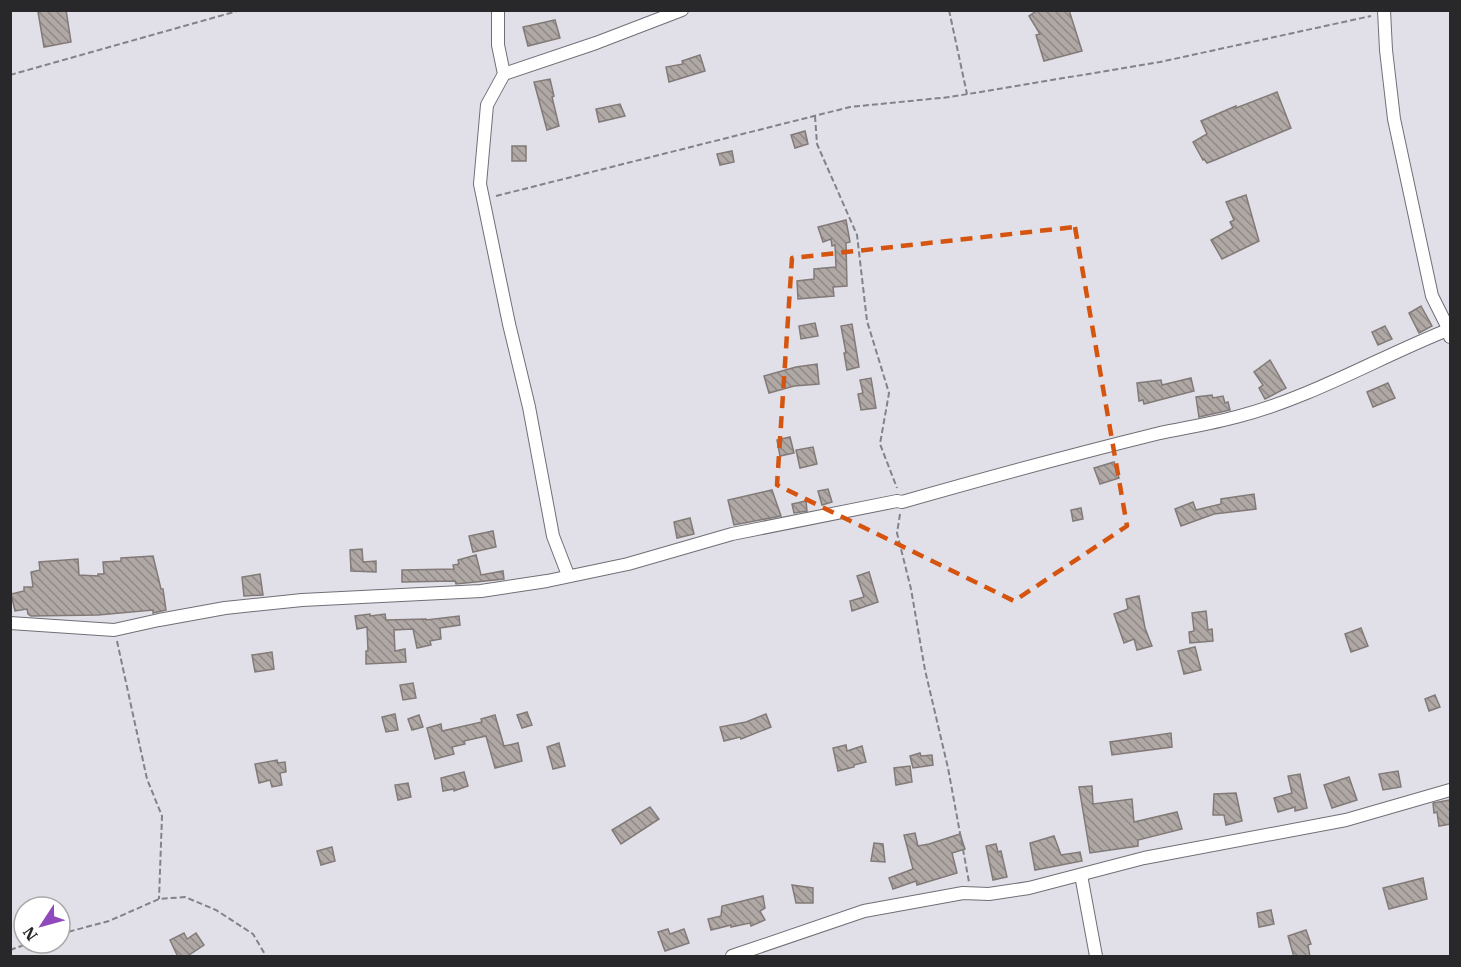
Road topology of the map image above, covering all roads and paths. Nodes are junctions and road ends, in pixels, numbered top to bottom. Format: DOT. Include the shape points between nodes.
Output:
graph roads {
  1 [pos="241,10"];
  2 [pos="498,10"];
  3 [pos="682,10"];
  4 [pos="949,10"];
  5 [pos="1383,12"];
  6 [pos="504,74"];
  7 [pos="10,75"];
  8 [pos="967,94"];
  9 [pos="484,199"];
  10 [pos="1450,332"];
  11 [pos="568,575"];
  12 [pos="10,623"];
  13 [pos="114,630"];
  14 [pos="1450,790"];
  15 [pos="1081,875"];
  16 [pos="159,899"];
  17 [pos="72,931"];
  18 [pos="266,957"];
  19 [pos="732,957"];
  20 [pos="1096,957"];
  1 -- 7 [label="path"];
  2 -- 6 [label="street" via="498,45"];
  3 -- 6 [label="street"];
  4 -- 8 [label="path"];
  5 -- 8 [label="path" via="1160,62"];
  5 -- 10 [label="street" via="1394,119 1432,296"];
  6 -- 9 [label="street" via="486,105 480,184"];
  8 -- 9 [label="path" via="850,107"];
  9 -- 11 [label="street" via="553,536"];
  10 -- 11 [label="street" via="1236,417 1042,463 902,502 732,534 628,564"];
  11 -- 13 [label="street" via="482,591 236,607"];
  12 -- 13 [label="street"];
  13 -- 16 [label="path" via="147,779 162,816"];
  14 -- 15 [label="street" via="1346,820 1144,858"];
  15 -- 19 [label="street" via="1029,888 963,893 864,910"];
  15 -- 20 [label="street"];
  16 -- 17 [label="path" via="109,921"];
  16 -- 18 [label="path" via="185,897 216,910 253,934"];
}
